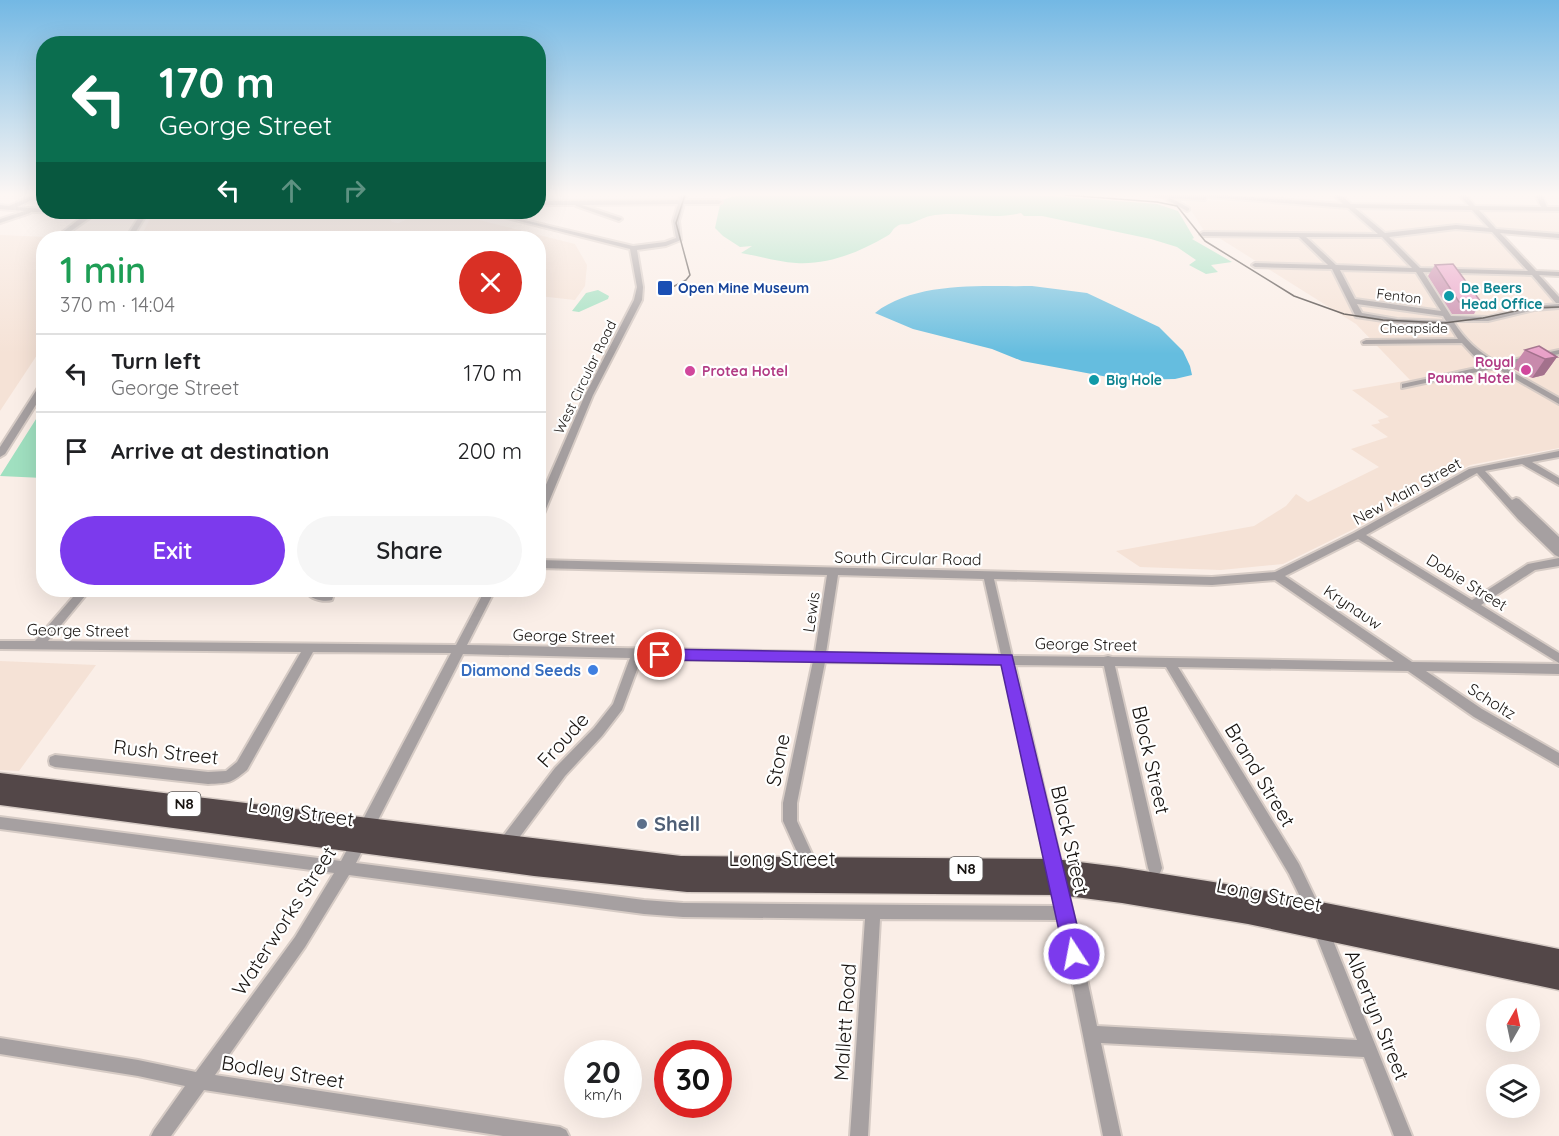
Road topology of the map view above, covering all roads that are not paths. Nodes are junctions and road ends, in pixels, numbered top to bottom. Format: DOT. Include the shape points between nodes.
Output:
graph roads {
  1 [pos="633,248"];
  2 [pos="1314,248"];
  3 [pos="1397,248"];
  4 [pos="1509,248"];
  5 [pos="1255,266"];
  6 [pos="1336,269"];
  7 [pos="1418,270"];
  8 [pos="1533,273"];
  9 [pos="1559,274"];
  10 [pos="1351,301"];
  11 [pos="1559,301"];
  12 [pos="1559,306"];
  13 [pos="1448,318"];
  14 [pos="1463,341"];
  15 [pos="1366,342"];
  16 [pos="1559,352"];
  17 [pos="1497,366"];
  18 [pos="1405,386"];
  19 [pos="36,397"];
  20 [pos="1559,401"];
  21 [pos="0,454"];
  22 [pos="1559,454"];
  23 [pos="1524,461"];
  24 [pos="1482,469"];
  25 [pos="1559,482"];
  26 [pos="546,496"];
  27 [pos="1358,535"];
  28 [pos="1559,543"];
  29 [pos="1559,553"];
  30 [pos="1559,562"];
  31 [pos="546,564"];
  32 [pos="833,571"];
  33 [pos="987,575"];
  34 [pos="1277,576"];
  35 [pos="79,597"];
  36 [pos="486,597"];
  37 [pos="1473,604"];
  38 [pos="0,645"];
  39 [pos="37,646"];
  40 [pos="309,649"];
  41 [pos="458,649"];
  42 [pos="637,654"];
  43 [pos="820,657"];
  44 [pos="1007,659"];
  45 [pos="1559,659"];
  46 [pos="1108,660"];
  47 [pos="1169,662"];
  48 [pos="1410,666"];
  49 [pos="1559,669"];
  50 [pos="1559,760"];
  51 [pos="55,761"];
  52 [pos="0,781"];
  53 [pos="0,797"];
  54 [pos="0,823"];
  55 [pos="363,836"];
  56 [pos="505,845"];
  57 [pos="812,867"];
  58 [pos="1155,868"];
  59 [pos="345,869"];
  60 [pos="1057,877"];
  61 [pos="873,911"];
  62 [pos="1066,913"];
  63 [pos="1318,919"];
  64 [pos="1559,960"];
  65 [pos="1559,979"];
  66 [pos="1090,1034"];
  67 [pos="0,1046"];
  68 [pos="1369,1049"];
  69 [pos="201,1081"];
  70 [pos="160,1136"];
  71 [pos="561,1136"];
  72 [pos="859,1136"];
  73 [pos="1112,1136"];
  74 [pos="1403,1136"];
  1 -- 26 [label="street, West Circular Road" via="640,287 638,300 588,394"];
  2 -- 6 [label="street"];
  3 -- 7 [label="street"];
  4 -- 8 [label="street"];
  5 -- 6 [label="street"];
  6 -- 7 [label="street"];
  6 -- 10 [label="street"];
  7 -- 8 [label="street"];
  7 -- 13 [label="street"];
  8 -- 9 [label="street"];
  8 -- 11 [label="street"];
  10 -- 13 [label="street, Fenton"];
  10 -- 13 [label="street" via="1357,314 1372,319"];
  12 -- 13 [label="street" via="1476,320"];
  13 -- 14 [label="street"];
  14 -- 15 [label="street, Cheapside"];
  14 -- 17 [label="street"];
  16 -- 17 [label="street"];
  17 -- 18 [label="street"];
  17 -- 20 [label="street"];
  19 -- 21 [label="street"];
  22 -- 23 [label="street, New Main Street"];
  23 -- 24 [label="street, New Main Street"];
  23 -- 25 [label="street"];
  24 -- 27 [label="street, New Main Street" via="1464,474"];
  24 -- 28 [label="street"];
  24 -- 29 [label="street" via="1521,517"];
  27 -- 34 [label="street, New Main Street"];
  27 -- 37 [label="street, Dobie Street"];
  30 -- 37 [label="street" via="1532,567"];
  31 -- 32 [label="street, South Circular Road"];
  32 -- 33 [label="street, South Circular Road"];
  32 -- 43 [label="street, Lewis"];
  33 -- 34 [label="street, South Circular Road" via="1212,581"];
  33 -- 44 [label="street, Black Street"];
  34 -- 48 [label="street, Krynauw"];
  35 -- 39 [label="street"];
  36 -- 41 [label="street, Waterworks Street"];
  37 -- 45 [label="street, Dobie Street"];
  38 -- 39 [label="street, George Street"];
  39 -- 40 [label="street, George Street"];
  40 -- 41 [label="street, George Street"];
  40 -- 51 [label="street, Rush Street" via="248,758 229,777"];
  41 -- 42 [label="street, George Street"];
  41 -- 55 [label="street, Waterworks Street"];
  42 -- 43 [label="street, George Street"];
  42 -- 56 [label="street, Froude" via="618,706 548,787"];
  43 -- 44 [label="street, George Street"];
  43 -- 57 [label="street, Stone" via="790,803 790,821"];
  44 -- 46 [label="street, George Street"];
  44 -- 60 [label="street, Black Street"];
  46 -- 47 [label="street, George Street"];
  46 -- 58 [label="street, Block Street"];
  47 -- 48 [label="street, George Street"];
  47 -- 63 [label="street, Brand Street" via="1294,870"];
  48 -- 49 [label="street, George Street"];
  48 -- 50 [label="street, Scholtz" via="1478,713"];
  52 -- 55 [label="highway, Long Street / N8"];
  53 -- 55 [label="highway, Long Street / N8"];
  54 -- 59 [label="street"];
  55 -- 56 [label="highway, Long Street / N8"];
  55 -- 59 [label="street, Waterworks Street"];
  55 -- 60 [label="highway, Long Street / N8" via="534,866 687,882"];
  56 -- 57 [label="highway, Long Street / N8" via="681,866"];
  57 -- 60 [label="highway, Long Street / N8"];
  59 -- 61 [label="street" via="644,907"];
  59 -- 69 [label="street, Waterworks Street" via="300,942"];
  60 -- 62 [label="street, Black Street"];
  60 -- 63 [label="highway, Long Street / N8" via="1103,890"];
  61 -- 62 [label="street"];
  61 -- 72 [label="street, Mallett Road"];
  62 -- 66 [label="street, Black Street"];
  63 -- 64 [label="highway, Long Street / N8"];
  63 -- 65 [label="highway, Long Street / N8"];
  63 -- 68 [label="street, Albertyn Street"];
  66 -- 68 [label="street"];
  66 -- 73 [label="street, Black Street"];
  67 -- 69 [label="street, Bodley Street"];
  68 -- 74 [label="street, Albertyn Street"];
  69 -- 70 [label="street, Waterworks Street"];
  69 -- 71 [label="street, Bodley Street"];
}
